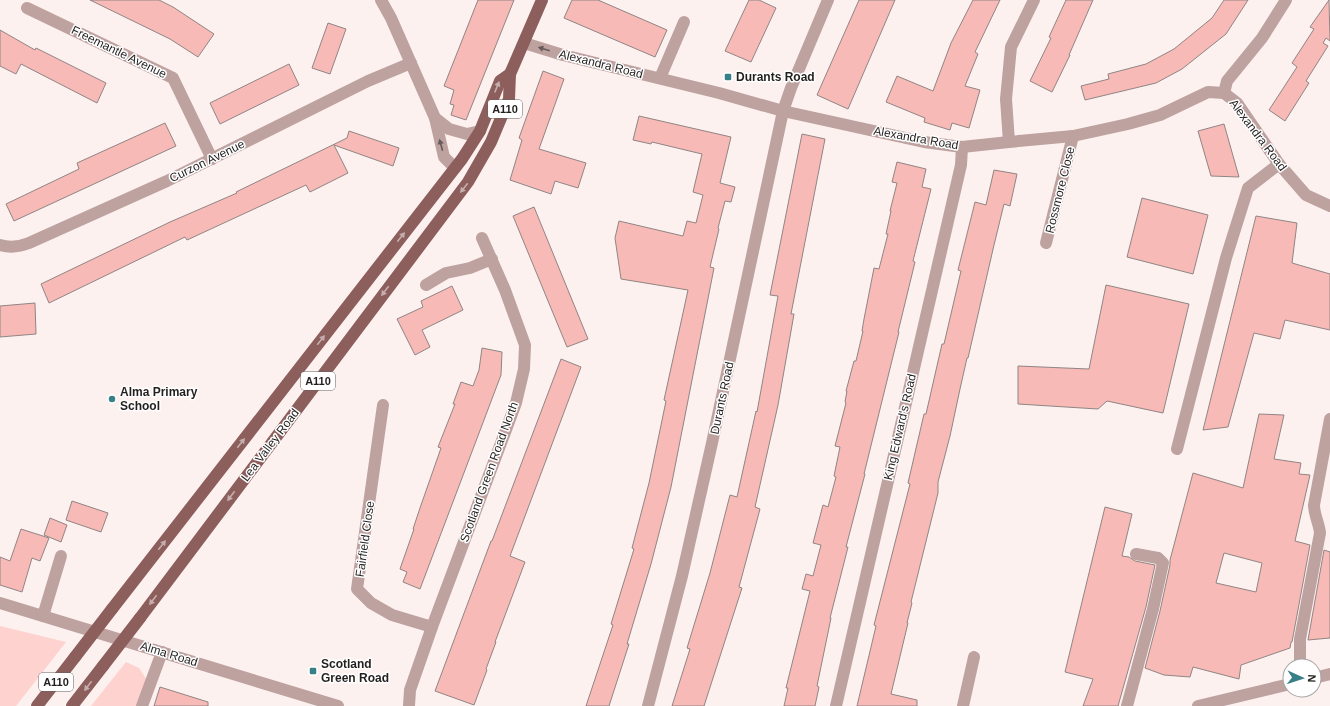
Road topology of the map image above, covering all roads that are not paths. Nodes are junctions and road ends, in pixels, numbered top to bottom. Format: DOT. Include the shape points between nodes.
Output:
graph roads {
  1 [pos="381,0"];
  2 [pos="542,0"];
  3 [pos="828,0"];
  4 [pos="1034,0"];
  5 [pos="1286,0"];
  6 [pos="27,8"];
  7 [pos="684,22"];
  8 [pos="524,43"];
  9 [pos="411,63"];
  10 [pos="510,74"];
  11 [pos="660,78"];
  12 [pos="1224,93"];
  13 [pos="783,111"];
  14 [pos="436,118"];
  15 [pos="480,131"];
  16 [pos="1073,136"];
  17 [pos="491,142"];
  18 [pos="1009,142"];
  19 [pos="962,147"];
  20 [pos="212,159"];
  21 [pos="1279,164"];
  22 [pos="455,168"];
  23 [pos="1330,206"];
  24 [pos="482,238"];
  25 [pos="1046,243"];
  26 [pos="0,245"];
  27 [pos="492,259"];
  28 [pos="426,285"];
  29 [pos="383,405"];
  30 [pos="1330,419"];
  31 [pos="1177,449"];
  32 [pos="1136,554"];
  33 [pos="61,556"];
  34 [pos="0,603"];
  35 [pos="43,616"];
  36 [pos="432,627"];
  37 [pos="162,652"];
  38 [pos="974,657"];
  39 [pos="1300,658"];
  40 [pos="1282,686"];
  41 [pos="37,706"];
  42 [pos="72,706"];
  43 [pos="142,706"];
  44 [pos="338,706"];
  45 [pos="409,706"];
  46 [pos="648,706"];
  47 [pos="836,706"];
  48 [pos="963,706"];
  49 [pos="1127,706"];
  50 [pos="1198,706"];
  1 -- 9 [label="street"];
  2 -- 8 [label="main road, A110"];
  3 -- 13 [label="street, Durants Road"];
  4 -- 18 [label="street" via="1011,47 1006,99"];
  5 -- 12 [label="street" via="1262,38 1226,81"];
  6 -- 20 [label="street, Freemantle Avenue" via="173,78"];
  7 -- 11 [label="street"];
  8 -- 10 [label="main road, A110"];
  11 -- 8 [label="street, Alexandra Road, one-way"];
  9 -- 14 [label="street"];
  9 -- 20 [label="street, Curzon Avenue" via="368,81"];
  15 -- 10 [label="main road, Lea Valley Road / A110, one-way" via="500,81"];
  10 -- 17 [label="main road, Lea Valley Road / A110" via="509,99"];
  11 -- 13 [label="street, Alexandra Road"];
  12 -- 16 [label="street, Alexandra Road" via="1208,92 1160,115"];
  12 -- 21 [label="street, Alexandra Road" via="1237,103"];
  13 -- 19 [label="street, Alexandra Road" via="924,142"];
  13 -- 46 [label="street, Durants Road" via="714,435 682,576"];
  14 -- 15 [label="street" via="448,129 467,134"];
  22 -- 14 [label="street, one-way" via="444,156"];
  15 -- 22 [label="main road, Lea Valley Road / A110"];
  16 -- 18 [label="street, Alexandra Road"];
  16 -- 25 [label="street, Rossmore Close"];
  17 -- 22 [label="main road, Lea Valley Road" via="465,172"];
  17 -- 42 [label="main road, Lea Valley Road / A110, one-way, bridge" via="468,182"];
  18 -- 19 [label="street, Alexandra Road"];
  19 -- 47 [label="street, King Edward's Road" via="961,165"];
  20 -- 26 [label="street, Curzon Avenue" via="29,243 19,247"];
  21 -- 23 [label="street, Alexandra Road" via="1306,195"];
  21 -- 31 [label="street" via="1248,188 1226,258"];
  41 -- 22 [label="main road, Lea Valley Road / A110, one-way, bridge"];
  24 -- 27 [label="street, Scotland Green Road North"];
  27 -- 28 [label="street" via="470,268 446,273"];
  27 -- 36 [label="street, Scotland Green Road North" via="525,345 524,369 516,403"];
  29 -- 36 [label="street, Fairfield Close" via="357,589 371,603 392,615"];
  30 -- 39 [label="street" via="1314,505 1320,533 1300,639"];
  32 -- 49 [label="street" via="1158,558 1163,563"];
  33 -- 35 [label="street"];
  34 -- 35 [label="street, Alma Road"];
  35 -- 37 [label="street, Alma Road"];
  36 -- 45 [label="street, Scotland Green Road North" via="410,690"];
  37 -- 43 [label="street"];
  37 -- 44 [label="street, Alma Road"];
  38 -- 48 [label="street"];
  40 -- 50 [label="street"];
}
